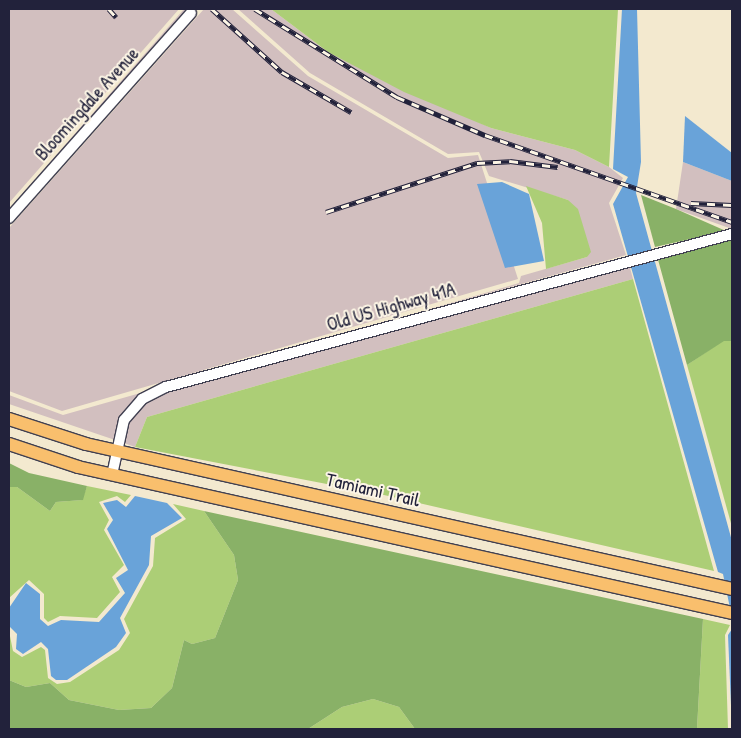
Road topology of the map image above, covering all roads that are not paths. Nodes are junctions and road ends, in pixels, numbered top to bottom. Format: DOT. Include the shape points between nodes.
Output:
graph roads {
  1 [pos="191,13"];
  2 [pos="9,218"];
  3 [pos="732,234"];
  4 [pos="9,419"];
  5 [pos="9,444"];
  6 [pos="117,452"];
  7 [pos="112,475"];
  8 [pos="732,589"];
  9 [pos="730,613"];
  1 -- 2 [label="street, Bloomingdale Avenue"];
  3 -- 6 [label="street, Old US Highway 41A" via="657,251 166,387 142,399 124,420"];
  4 -- 6 [label="main road, Tamiami Trail"];
  5 -- 7 [label="main road"];
  6 -- 7 [label="street, Old US Highway 41A"];
  6 -- 8 [label="main road, Tamiami Trail"];
  7 -- 9 [label="main road"];
}
